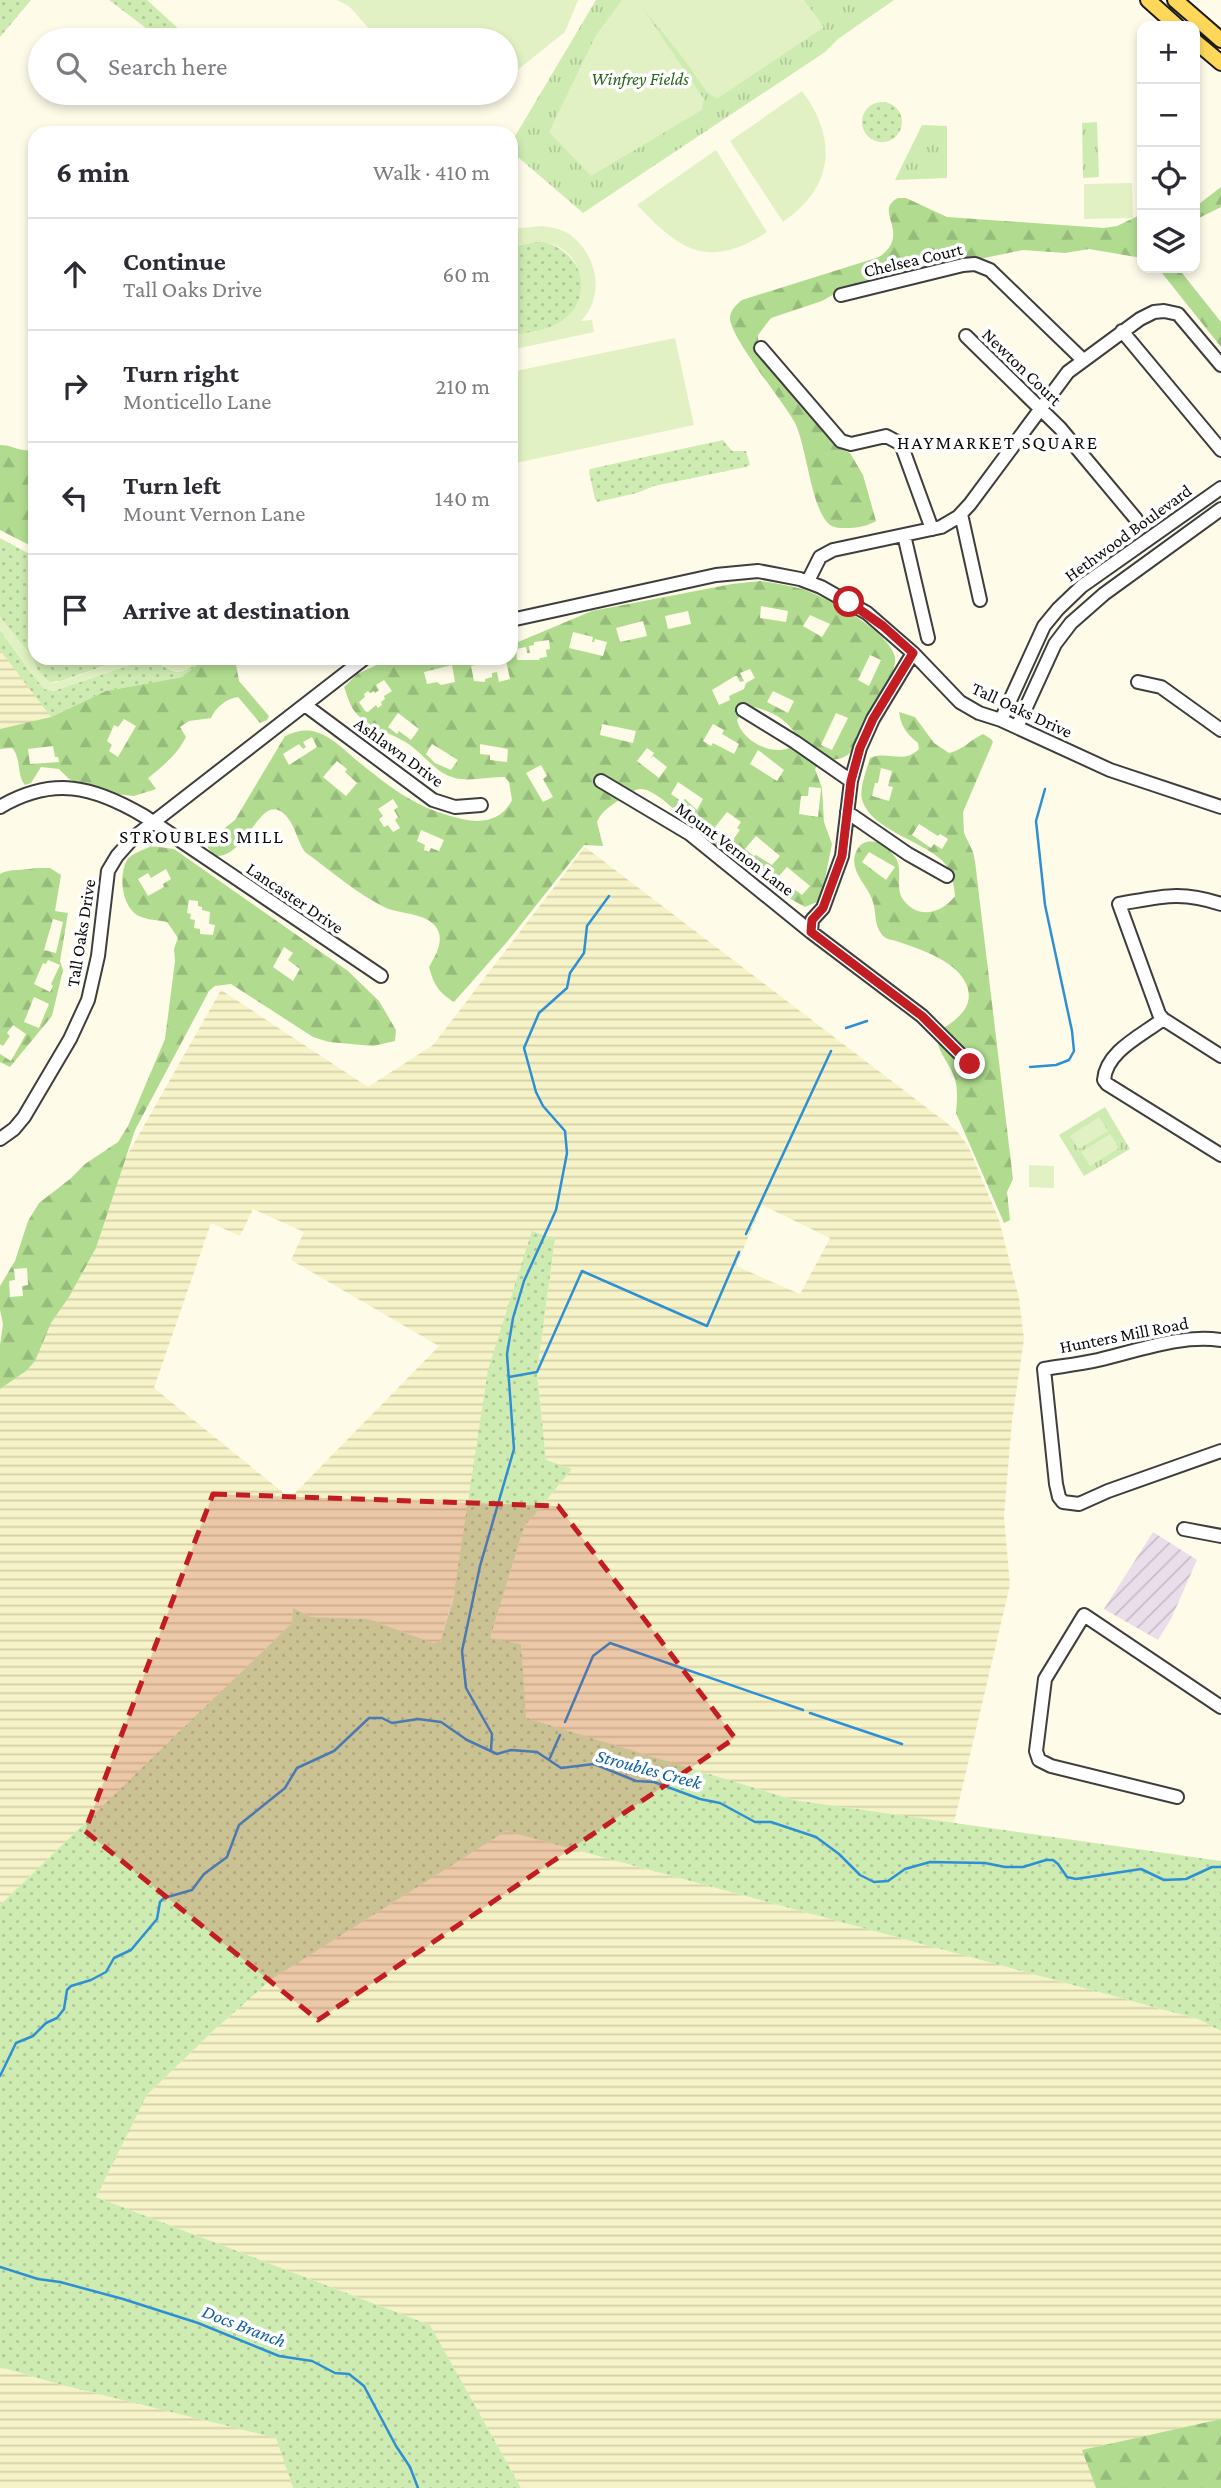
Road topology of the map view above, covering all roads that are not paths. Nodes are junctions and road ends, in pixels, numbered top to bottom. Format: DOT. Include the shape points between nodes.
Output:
graph roads {
  1 [pos="1148,0"];
  2 [pos="1175,0"];
  3 [pos="1171,21"];
  4 [pos="1221,40"];
  5 [pos="1200,45"];
  6 [pos="1221,63"];
  7 [pos="841,295"];
  8 [pos="1122,331"];
  9 [pos="966,336"];
  10 [pos="761,348"];
  11 [pos="1082,359"];
  12 [pos="1221,365"];
  13 [pos="1041,409"];
  14 [pos="1221,450"];
  15 [pos="1221,488"];
  16 [pos="1221,509"];
  17 [pos="961,514"];
  18 [pos="1136,520"];
  19 [pos="932,530"];
  20 [pos="904,535"];
  21 [pos="808,582"];
  22 [pos="980,600"];
  23 [pos="518,618"];
  24 [pos="928,638"];
  25 [pos="913,653"];
  26 [pos="356,665"];
  27 [pos="1138,682"];
  28 [pos="305,705"];
  29 [pos="743,710"];
  30 [pos="1001,720"];
  31 [pos="1017,727"];
  32 [pos="1221,730"];
  33 [pos="601,781"];
  34 [pos="851,781"];
  35 [pos="481,805"];
  36 [pos="0,807"];
  37 [pos="1221,807"];
  38 [pos="847,812"];
  39 [pos="154,823"];
  40 [pos="947,876"];
  41 [pos="1221,904"];
  42 [pos="811,932"];
  43 [pos="381,976"];
  44 [pos="1163,1019"];
  45 [pos="1221,1056"];
  46 [pos="970,1064"];
  47 [pos="0,1139"];
  48 [pos="1221,1155"];
  49 [pos="1221,1340"];
  50 [pos="1221,1451"];
  51 [pos="1184,1529"];
  52 [pos="1221,1536"];
  53 [pos="1221,1707"];
  54 [pos="1177,1797"];
  1 -- 3 [label="main road"];
  2 -- 4 [label="main road"];
  5 -- 6 [label="main road"];
  7 -- 11 [label="street, Chelsea Court" via="979,265 990,270"];
  8 -- 11 [label="street"];
  8 -- 12 [label="street" via="1154,312 1170,312 1185,320"];
  8 -- 14 [label="street"];
  9 -- 13 [label="street, Newton Court"];
  10 -- 19 [label="street" via="841,441 851,444 886,436 901,444"];
  11 -- 13 [label="street"];
  13 -- 17 [label="street"];
  13 -- 18 [label="street, Newton Court"];
  15 -- 30 [label="street, Hethwood Boulevard" via="1083,586 1058,609 1044,626"];
  16 -- 31 [label="street, Hethwood Boulevard" via="1070,622 1039,674"];
  17 -- 19 [label="street"];
  17 -- 22 [label="street"];
  19 -- 20 [label="street"];
  20 -- 21 [label="street" via="833,550 825,554"];
  20 -- 24 [label="street"];
  21 -- 23 [label="street, Tall Oaks Drive" via="758,571 716,575"];
  21 -- 25 [label="street, Tall Oaks Drive" via="867,614"];
  25 -- 30 [label="street, Tall Oaks Drive" via="960,702"];
  25 -- 34 [label="street" via="867,731"];
  26 -- 28 [label="street, Tall Oaks Drive"];
  27 -- 32 [label="street" via="1161,687"];
  28 -- 35 [label="street, Ashlawn Drive" via="424,794 455,807"];
  28 -- 39 [label="street, Tall Oaks Drive"];
  29 -- 34 [label="street"];
  30 -- 31 [label="street, Tall Oaks Drive"];
  31 -- 37 [label="street, Tall Oaks Drive" via="1110,770"];
  33 -- 42 [label="street, Mount Vernon Lane" via="690,834"];
  34 -- 38 [label="street"];
  36 -- 39 [label="street, Lancaster Drive" via="31,793 82,789 118,802"];
  38 -- 40 [label="street"];
  38 -- 42 [label="street" via="842,856 823,908 812,920"];
  39 -- 43 [label="street, Lancaster Drive"];
  39 -- 47 [label="street, Tall Oaks Drive" via="126,844 108,871 92,987 81,1018 24,1117"];
  41 -- 44 [label="street" via="1178,894 1119,904"];
  42 -- 46 [label="street, Mount Vernon Lane" via="922,1016"];
  44 -- 45 [label="street"];
  44 -- 48 [label="street" via="1116,1054 1104,1080"];
  49 -- 50 [label="street, Hunters Mill Road" via="1186,1339 1044,1368 1056,1484 1063,1502 1079,1504"];
  51 -- 52 [label="street"];
  53 -- 54 [label="street" via="1084,1615 1049,1669 1040,1709 1036,1751 1040,1760"];
}
